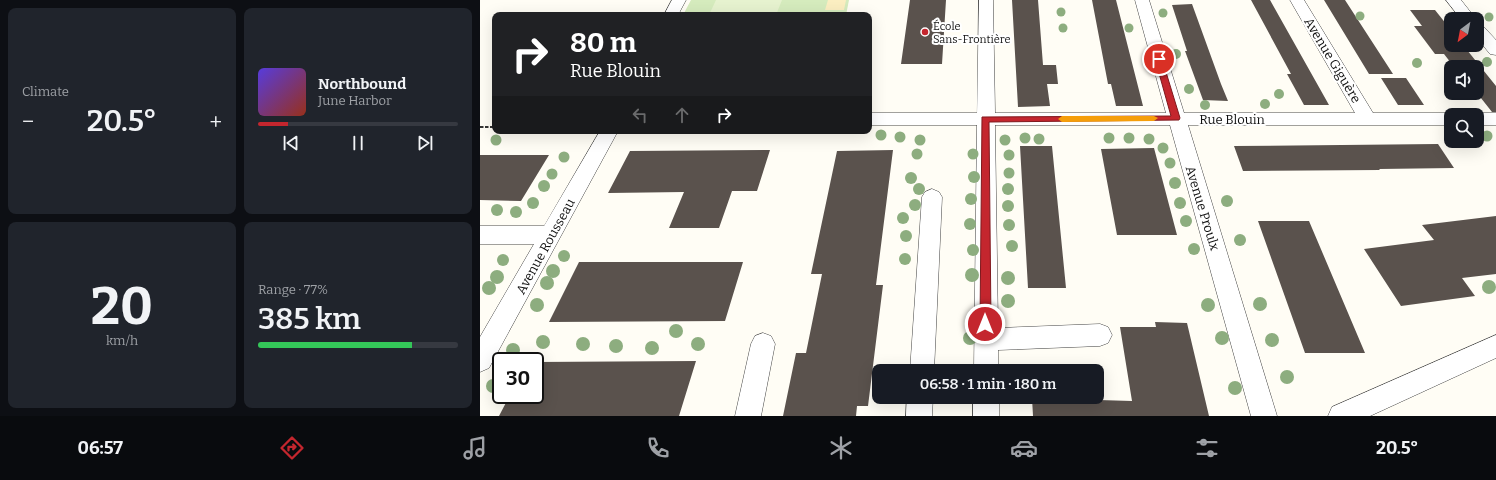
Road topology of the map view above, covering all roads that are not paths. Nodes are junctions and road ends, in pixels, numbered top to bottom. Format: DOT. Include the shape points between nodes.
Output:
graph roads {
  1 [pos="679,0"];
  2 [pos="986,0"];
  3 [pos="1142,0"];
  4 [pos="1297,0"];
  5 [pos="1453,0"];
  6 [pos="673,12"];
  7 [pos="1463,12"];
  8 [pos="1484,36"];
  9 [pos="1496,50"];
  10 [pos="1176,118"];
  11 [pos="872,119"];
  12 [pos="984,119"];
  13 [pos="1444,119"];
  14 [pos="1484,119"];
  15 [pos="1496,119"];
  16 [pos="1368,120"];
  17 [pos="607,134"];
  18 [pos="932,197"];
  19 [pos="480,235"];
  20 [pos="551,235"];
  21 [pos="1100,334"];
  22 [pos="986,339"];
  23 [pos="763,344"];
  24 [pos="1496,346"];
  25 [pos="480,360"];
  26 [pos="922,364"];
  27 [pos="986,364"];
  28 [pos="920,404"];
  29 [pos="986,404"];
  30 [pos="748,416"];
  31 [pos="919,416"];
  32 [pos="986,416"];
  33 [pos="1264,416"];
  34 [pos="1341,416"];
  1 -- 6 [label="street"];
  2 -- 12 [label="street"];
  3 -- 10 [label="street, Avenue Proulx"];
  4 -- 16 [label="street, Avenue Giguère"];
  5 -- 7 [label="street"];
  8 -- 9 [label="street"];
  10 -- 12 [label="street, Rue Blouin"];
  10 -- 16 [label="street, Rue Blouin"];
  10 -- 33 [label="street, Avenue Proulx"];
  11 -- 12 [label="street, Rue Blouin"];
  12 -- 22 [label="street"];
  13 -- 16 [label="street, Rue Blouin"];
  14 -- 15 [label="street"];
  17 -- 20 [label="street, Avenue Rousseau"];
  18 -- 26 [label="street"];
  19 -- 20 [label="street"];
  20 -- 25 [label="street, Avenue Rousseau"];
  21 -- 22 [label="street"];
  22 -- 27 [label="street"];
  23 -- 30 [label="street"];
  24 -- 34 [label="street"];
  28 -- 31 [label="street"];
  29 -- 32 [label="street"];
}
